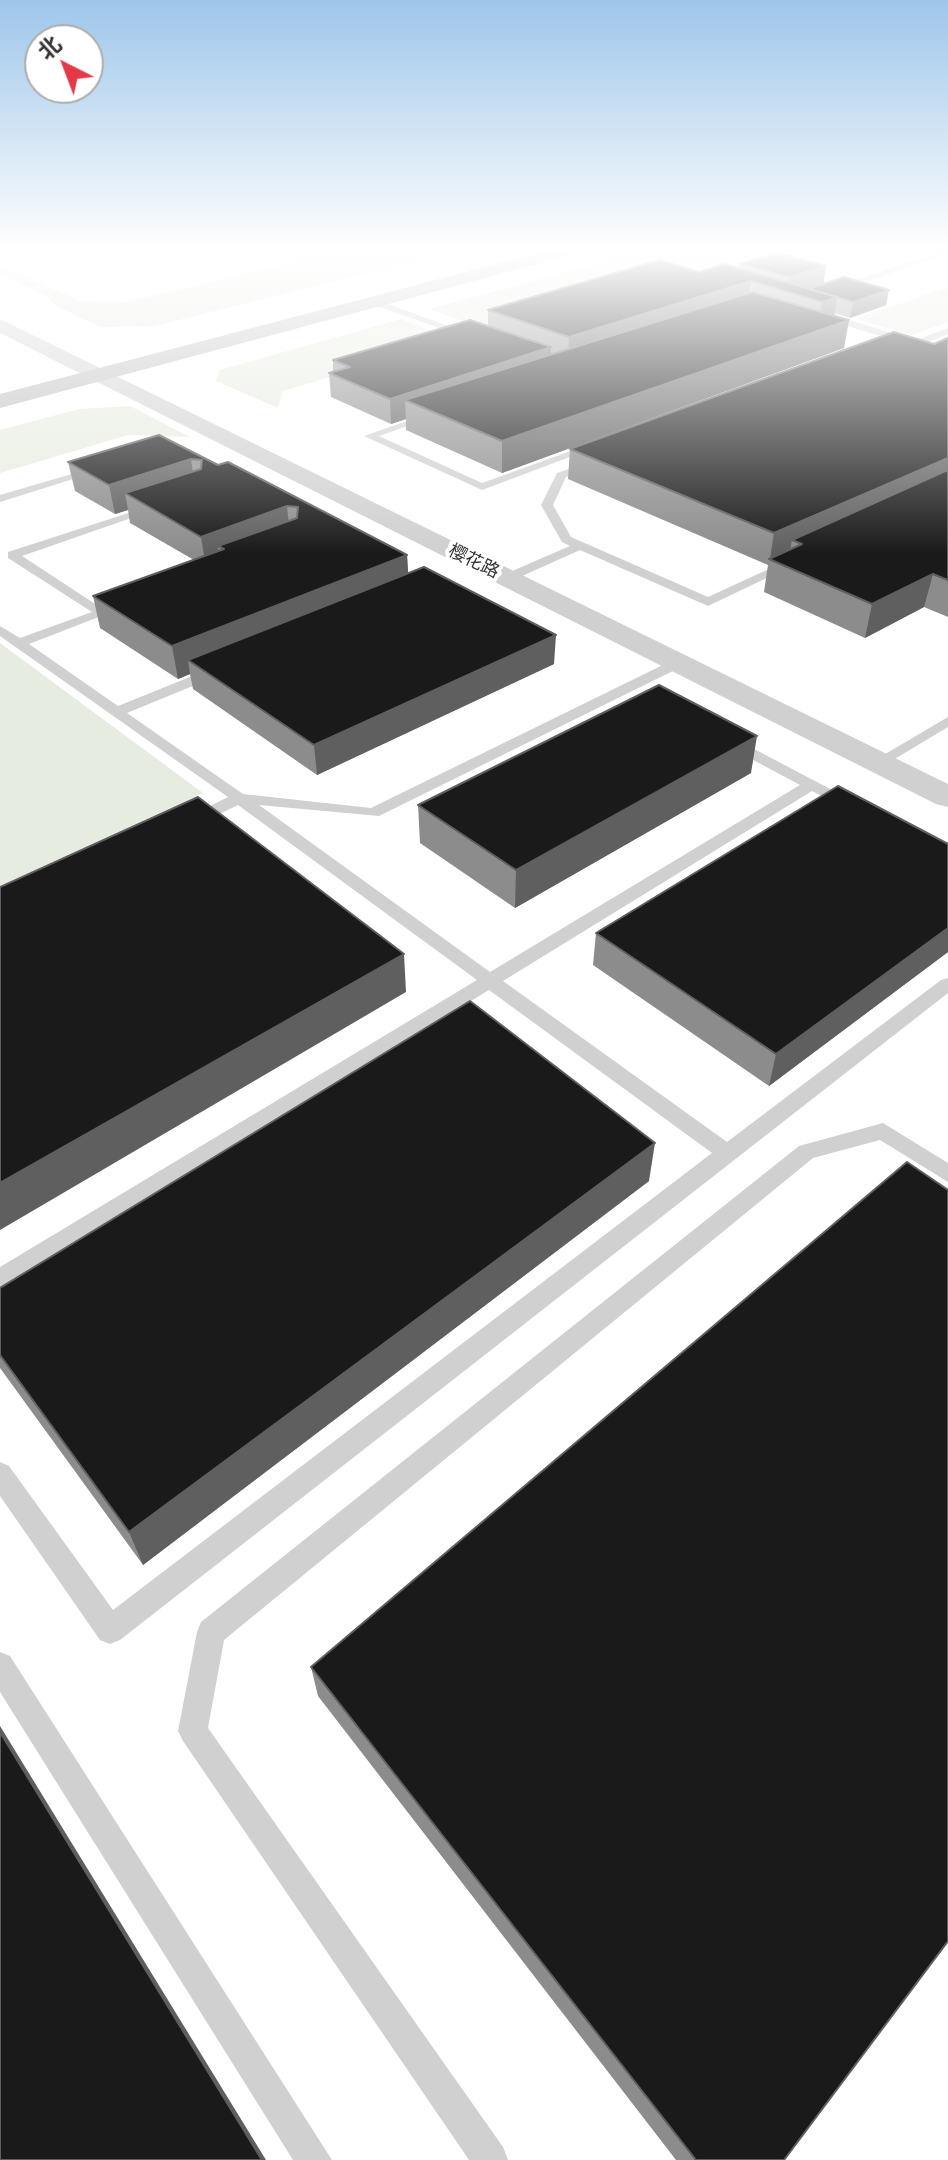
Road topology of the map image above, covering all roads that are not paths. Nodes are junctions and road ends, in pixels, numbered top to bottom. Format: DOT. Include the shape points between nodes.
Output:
graph roads {
  1 [pos="54,352"];
  2 [pos="154,352"];
  3 [pos="892,352"];
  4 [pos="886,354"];
  5 [pos="71,360"];
  6 [pos="100,364"];
  7 [pos="42,368"];
  8 [pos="0,401"];
  9 [pos="440,413"];
  10 [pos="599,444"];
  11 [pos="606,459"];
  12 [pos="113,465"];
  13 [pos="0,499"];
  14 [pos="171,503"];
  15 [pos="580,546"];
  16 [pos="807,556"];
  17 [pos="507,578"];
  18 [pos="117,608"];
  19 [pos="102,613"];
  20 [pos="0,630"];
  21 [pos="18,643"];
  22 [pos="678,663"];
  23 [pos="231,665"];
  24 [pos="116,712"];
  25 [pos="948,721"];
  26 [pos="720,736"];
  27 [pos="878,763"];
  28 [pos="811,785"];
  29 [pos="948,797"];
  30 [pos="239,798"];
  31 [pos="866,814"];
  32 [pos="169,832"];
  33 [pos="488,980"];
  34 [pos="948,984"];
  35 [pos="727,1153"];
  36 [pos="948,1174"];
  37 [pos="0,1279"];
  38 [pos="0,1474"];
  39 [pos="0,1666"];
  40 [pos="314,2160"];
  41 [pos="490,2160"];
  1 -- 5 [label="street, 樱花路"];
  2 -- 6 [label="main road"];
  3 -- 4 [label="lane"];
  5 -- 6 [label="street, 樱花路"];
  5 -- 7 [label="main road"];
  6 -- 8 [label="main road"];
  6 -- 17 [label="street, 樱花路"];
  9 -- 10 [label="lane" via="369,436 482,487"];
  11 -- 15 [label="lane" via="561,475 547,505 566,539"];
  12 -- 13 [label="lane"];
  14 -- 19 [label="lane" via="12,555"];
  15 -- 16 [label="lane" via="708,602"];
  15 -- 17 [label="lane"];
  17 -- 22 [label="street, 樱花路"];
  18 -- 19 [label="lane"];
  19 -- 21 [label="lane"];
  20 -- 21 [label="lane"];
  21 -- 24 [label="lane"];
  22 -- 27 [label="street, 樱花路"];
  22 -- 30 [label="lane" via="373,813"];
  23 -- 24 [label="lane"];
  24 -- 30 [label="lane"];
  25 -- 27 [label="lane"];
  26 -- 28 [label="lane"];
  27 -- 29 [label="street, 樱花路"];
  28 -- 31 [label="lane"];
  28 -- 33 [label="lane"];
  30 -- 32 [label="lane"];
  30 -- 33 [label="lane"];
  33 -- 35 [label="lane"];
  33 -- 37 [label="lane"];
  34 -- 35 [label="lane"];
  35 -- 38 [label="lane" via="110,1630"];
  36 -- 41 [label="lane" via="883,1131 806,1152 211,1632 193,1731"];
  39 -- 40 [label="lane"];
}
